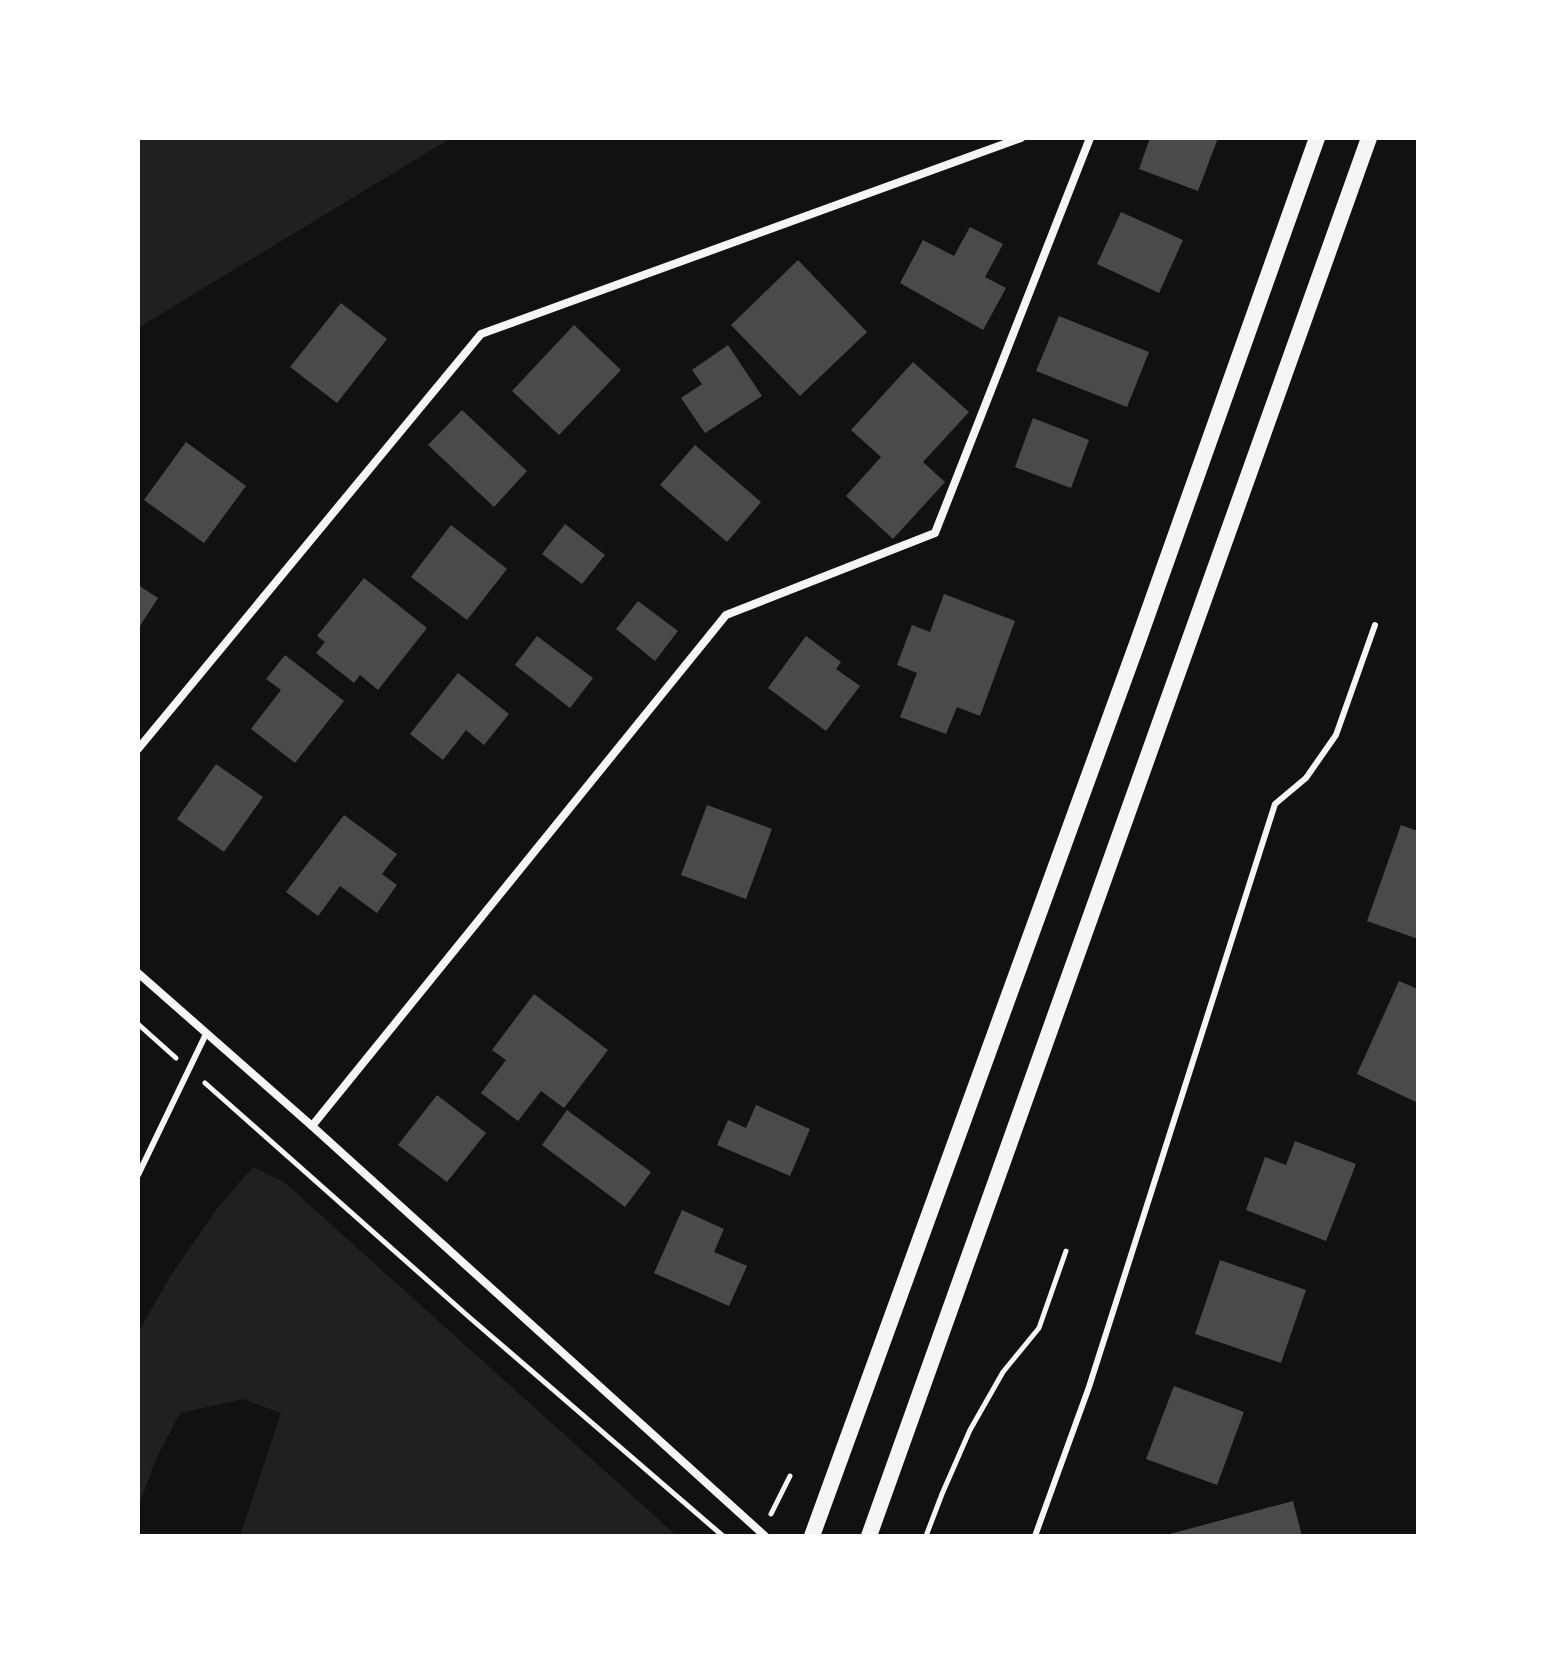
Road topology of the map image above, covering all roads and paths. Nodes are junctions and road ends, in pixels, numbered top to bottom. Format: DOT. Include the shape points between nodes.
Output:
graph roads {
  1 [pos="1021,138"];
  2 [pos="1090,138"];
  3 [pos="1317,138"];
  4 [pos="1369,138"];
  5 [pos="1375,625"];
  6 [pos="138,749"];
  7 [pos="138,973"];
  8 [pos="138,1024"];
  9 [pos="206,1034"];
  10 [pos="189,1069"];
  11 [pos="312,1126"];
  12 [pos="138,1175"];
  13 [pos="1066,1251"];
  14 [pos="790,1476"];
  15 [pos="763,1534"];
  16 [pos="723,1536"];
  17 [pos="812,1536"];
  18 [pos="869,1536"];
  19 [pos="926,1536"];
  20 [pos="1035,1536"];
  1 -- 6 [label="street" via="481,334"];
  2 -- 11 [label="street" via="935,533 726,615"];
  3 -- 17 [label="main road"];
  4 -- 18 [label="main road"];
  5 -- 20 [label="lane" via="1336,735 1306,778 1275,804 1089,1387"];
  7 -- 9 [label="street"];
  8 -- 10 [label="path"];
  9 -- 10 [label="lane"];
  9 -- 11 [label="street"];
  10 -- 12 [label="lane"];
  10 -- 16 [label="path"];
  11 -- 15 [label="street"];
  13 -- 19 [label="path" via="1039,1328 1003,1372 970,1430"];
  14 -- 15 [label="path"];
}
